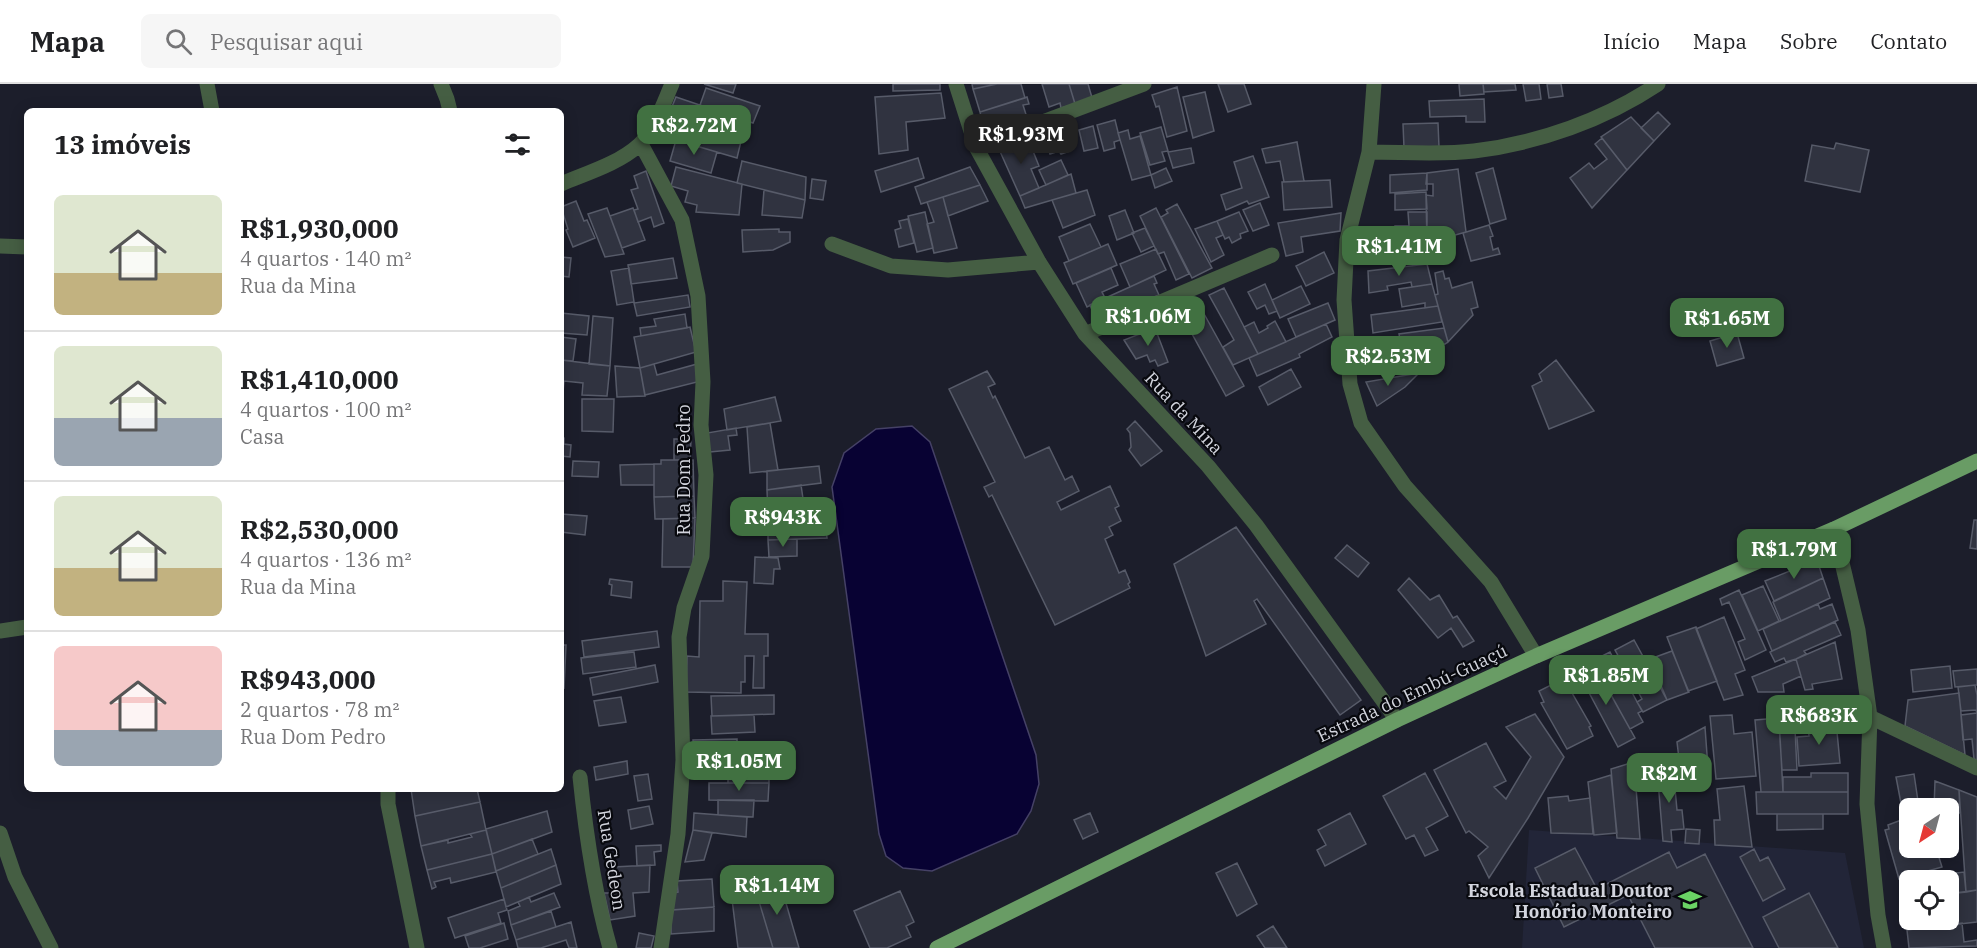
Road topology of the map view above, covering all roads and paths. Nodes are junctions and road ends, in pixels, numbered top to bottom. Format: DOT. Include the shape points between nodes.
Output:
graph roads {
  1 [pos="207,84"];
  2 [pos="441,84"];
  3 [pos="672,84"];
  4 [pos="956,84"];
  5 [pos="1144,84"];
  6 [pos="1374,84"];
  7 [pos="1659,84"];
  8 [pos="211,108"];
  9 [pos="449,108"];
  10 [pos="640,144"];
  11 [pos="976,147"];
  12 [pos="1369,152"];
  13 [pos="564,183"];
  14 [pos="832,244"];
  15 [pos="0,246"];
  16 [pos="24,247"];
  17 [pos="1272,255"];
  18 [pos="1039,262"];
  19 [pos="1085,334"];
  20 [pos="1977,461"];
  21 [pos="1834,529"];
  22 [pos="24,627"];
  23 [pos="0,631"];
  24 [pos="1536,656"];
  25 [pos="1870,717"];
  26 [pos="1397,720"];
  27 [pos="1977,768"];
  28 [pos="580,777"];
  29 [pos="388,792"];
  30 [pos="0,833"];
  31 [pos="51,948"];
  32 [pos="417,948"];
  33 [pos="610,948"];
  34 [pos="662,948"];
  35 [pos="937,948"];
  36 [pos="1884,948"];
  1 -- 8 [label="street"];
  2 -- 9 [label="street"];
  3 -- 10 [label="street"];
  4 -- 11 [label="street, Rua da Mina"];
  5 -- 11 [label="street"];
  6 -- 12 [label="street"];
  7 -- 12 [label="street" via="1573,127 1521,144 1472,152"];
  10 -- 13 [label="street" via="613,163"];
  10 -- 34 [label="street, Rua Dom Pedro" via="682,220 696,285 706,475 702,556 684,608 679,637 683,760 678,834"];
  11 -- 18 [label="street, Rua da Mina"];
  12 -- 24 [label="street" via="1347,240 1344,300 1350,384 1361,423 1405,486 1491,582"];
  14 -- 18 [label="street" via="891,266 948,270"];
  15 -- 16 [label="street"];
  17 -- 19 [label="street"];
  18 -- 19 [label="street, Rua da Mina"];
  19 -- 26 [label="street, Rua da Mina" via="1208,466 1256,525"];
  20 -- 21 [label="main road, Estrada do Embú-Guaçú"];
  21 -- 24 [label="main road, Estrada do Embú-Guaçú"];
  21 -- 25 [label="street" via="1858,630"];
  22 -- 23 [label="street"];
  24 -- 26 [label="main road, Estrada do Embú-Guaçú"];
  25 -- 27 [label="street"];
  25 -- 36 [label="street" via="1867,804"];
  26 -- 35 [label="main road, Estrada do Embú-Guaçú"];
  28 -- 33 [label="street, Rua Gedeon" via="600,914"];
  29 -- 32 [label="street"];
  30 -- 31 [label="street" via="15,877"];
}
